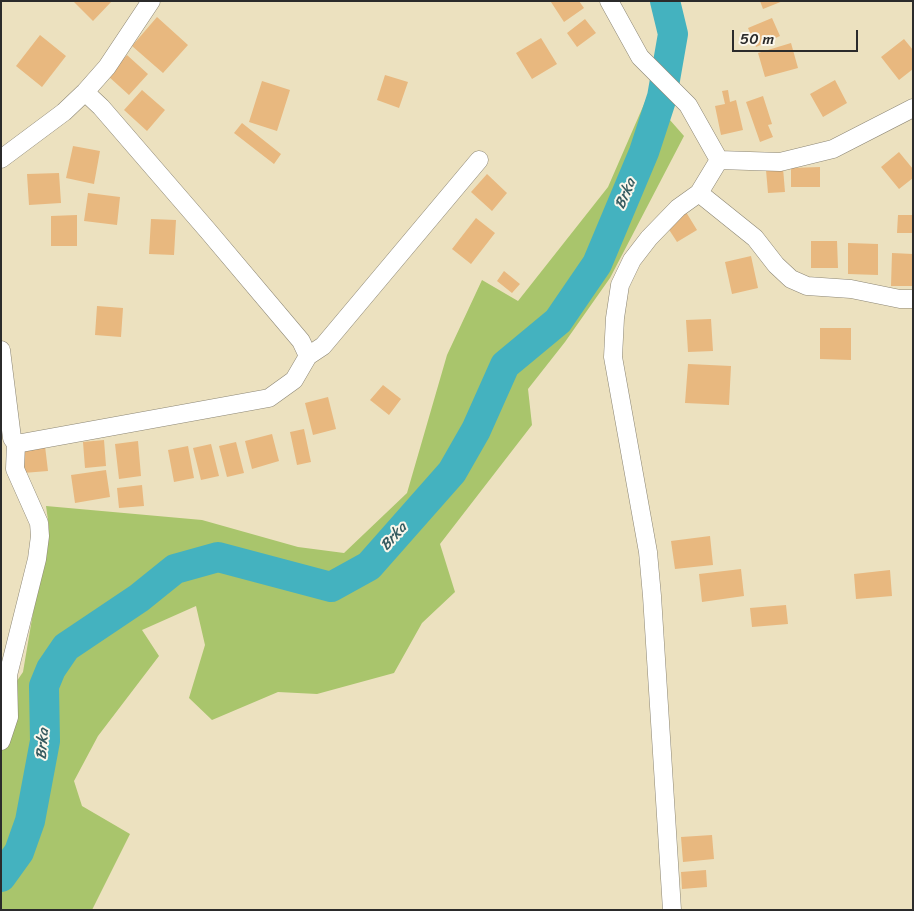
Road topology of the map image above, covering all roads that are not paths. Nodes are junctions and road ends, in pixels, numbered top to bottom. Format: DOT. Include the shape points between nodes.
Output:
graph roads {
  1 [pos="151,1"];
  2 [pos="609,1"];
  3 [pos="85,92"];
  4 [pos="913,108"];
  5 [pos="1,159"];
  6 [pos="478,160"];
  7 [pos="719,160"];
  8 [pos="698,193"];
  9 [pos="913,299"];
  10 [pos="1,350"];
  11 [pos="308,356"];
  12 [pos="16,444"];
  13 [pos="1,741"];
  14 [pos="672,910"];
  1 -- 3 [label="street" via="107,67"];
  2 -- 7 [label="street" via="640,57 688,105"];
  3 -- 5 [label="street" via="64,112"];
  3 -- 11 [label="street" via="209,232 300,341"];
  4 -- 7 [label="street" via="834,149 780,162"];
  6 -- 11 [label="street" via="323,346"];
  7 -- 8 [label="street"];
  8 -- 9 [label="street" via="756,238 776,265 792,279 808,286"];
  8 -- 14 [label="street" via="678,208 632,260 620,285 615,318 614,357 648,552"];
  10 -- 12 [label="street" via="12,438"];
  11 -- 12 [label="street" via="294,380 269,398"];
  12 -- 13 [label="street" via="15,469 39,522 40,536 8,675 9,717"];
}
